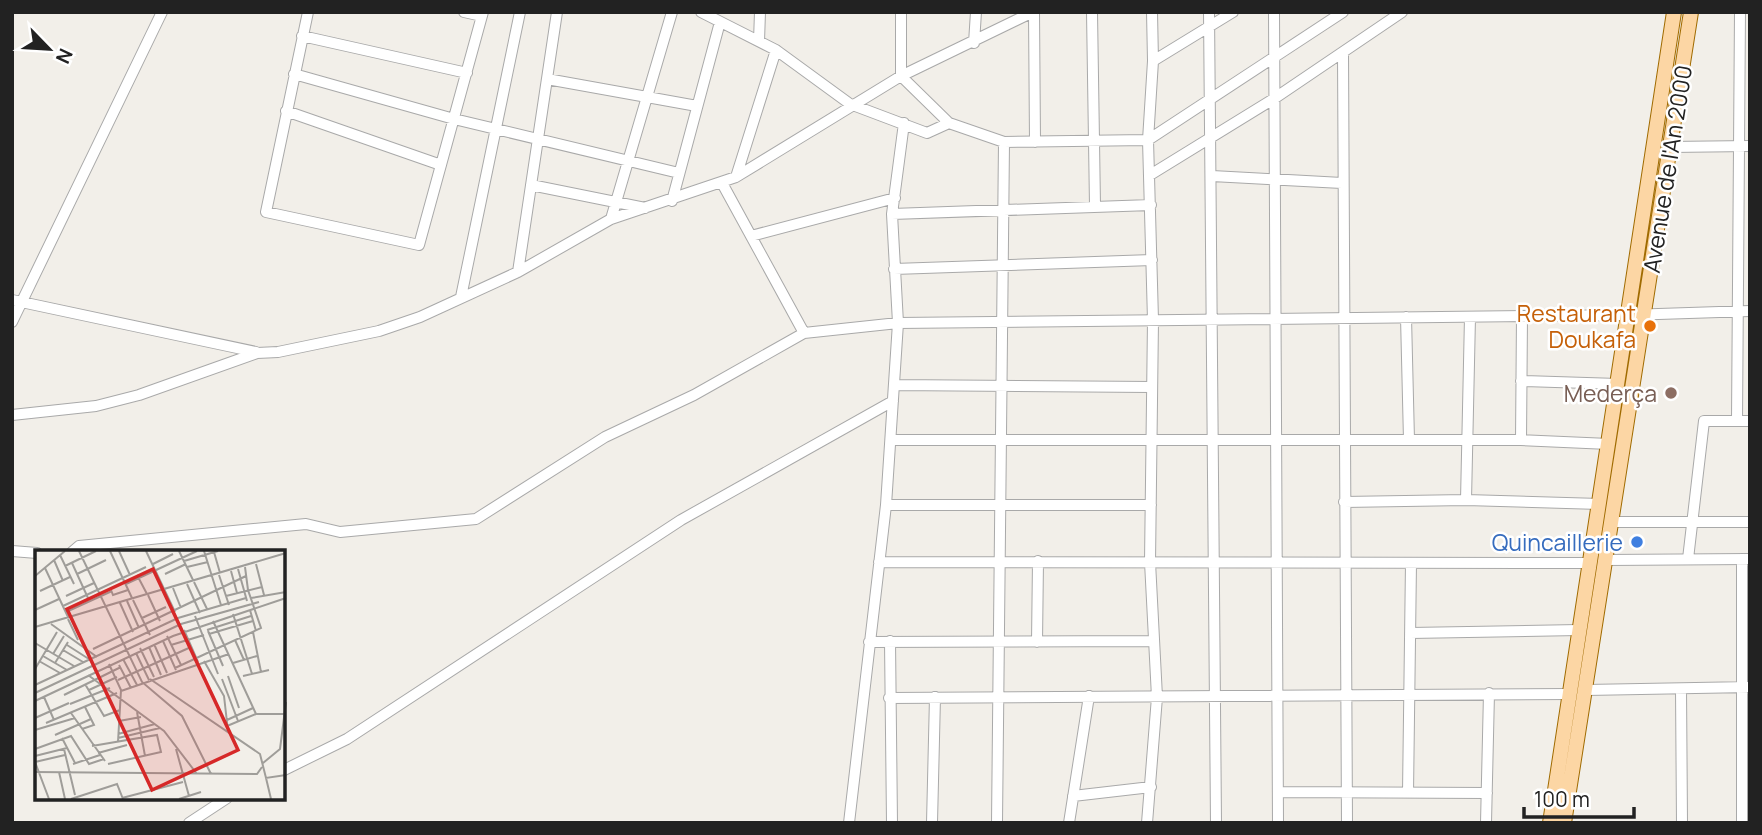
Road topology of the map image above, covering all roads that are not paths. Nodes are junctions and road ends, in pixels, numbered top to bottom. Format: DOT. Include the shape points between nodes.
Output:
graph roads {
  1 [pos="162,12"];
  2 [pos="308,12"];
  3 [pos="464,12"];
  4 [pos="520,12"];
  5 [pos="557,12"];
  6 [pos="671,12"];
  7 [pos="760,12"];
  8 [pos="901,12"];
  9 [pos="976,12"];
  10 [pos="1033,12"];
  11 [pos="1092,12"];
  12 [pos="1152,12"];
  13 [pos="1209,12"];
  14 [pos="1233,12"];
  15 [pos="1274,12"];
  16 [pos="1343,12"];
  17 [pos="1402,12"];
  18 [pos="1674,12"];
  19 [pos="1692,12"];
  20 [pos="1740,12"];
  21 [pos="705,13"];
  22 [pos="482,14"];
  23 [pos="720,22"];
  24 [pos="1209,26"];
  25 [pos="302,36"];
  26 [pos="760,41"];
  27 [pos="974,43"];
  28 [pos="776,50"];
  29 [pos="1343,54"];
  30 [pos="1272,59"];
  31 [pos="1153,61"];
  32 [pos="467,73"];
  33 [pos="294,74"];
  34 [pos="901,76"];
  35 [pos="547,79"];
  36 [pos="647,97"];
  37 [pos="1275,98"];
  38 [pos="1210,100"];
  39 [pos="850,104"];
  40 [pos="697,106"];
  41 [pos="286,111"];
  42 [pos="454,119"];
  43 [pos="904,122"];
  44 [pos="949,123"];
  45 [pos="496,129"];
  46 [pos="1212,136"];
  47 [pos="538,139"];
  48 [pos="1148,140"];
  49 [pos="1004,142"];
  50 [pos="1035,142"];
  51 [pos="1094,142"];
  52 [pos="1744,146"];
  53 [pos="1670,147"];
  54 [pos="628,161"];
  55 [pos="441,165"];
  56 [pos="679,173"];
  57 [pos="1150,175"];
  58 [pos="1212,176"];
  59 [pos="736,177"];
  60 [pos="1275,181"];
  61 [pos="722,183"];
  62 [pos="1342,183"];
  63 [pos="531,185"];
  64 [pos="895,198"];
  65 [pos="672,201"];
  66 [pos="616,202"];
  67 [pos="1151,205"];
  68 [pos="1096,206"];
  69 [pos="1744,208"];
  70 [pos="648,209"];
  71 [pos="1003,209"];
  72 [pos="891,214"];
  73 [pos="611,219"];
  74 [pos="751,236"];
  75 [pos="1152,260"];
  76 [pos="1003,266"];
  77 [pos="894,269"];
  78 [pos="518,272"];
  79 [pos="461,297"];
  80 [pos="17,302"];
  81 [pos="1744,311"];
  82 [pos="1645,314"];
  83 [pos="1629,315"];
  84 [pos="1522,316"];
  85 [pos="1406,317"];
  86 [pos="1470,317"];
  87 [pos="1342,318"];
  88 [pos="1276,319"];
  89 [pos="1153,320"];
  90 [pos="1212,320"];
  91 [pos="12,322"];
  92 [pos="1002,322"];
  93 [pos="898,323"];
  94 [pos="804,333"];
  95 [pos="257,353"];
  96 [pos="1521,381"];
  97 [pos="1618,384"];
  98 [pos="894,385"];
  99 [pos="1002,386"];
  100 [pos="1152,387"];
  101 [pos="893,401"];
  102 [pos="12,415"];
  103 [pos="1737,421"];
  104 [pos="1750,421"];
  105 [pos="1151,439"];
  106 [pos="1276,439"];
  107 [pos="891,440"];
  108 [pos="1001,440"];
  109 [pos="1212,440"];
  110 [pos="1343,440"];
  111 [pos="1409,440"];
  112 [pos="1468,440"];
  113 [pos="1521,440"];
  114 [pos="1609,444"];
  115 [pos="1466,500"];
  116 [pos="1344,502"];
  117 [pos="1600,504"];
  118 [pos="886,505"];
  119 [pos="1151,505"];
  120 [pos="1000,506"];
  121 [pos="1614,522"];
  122 [pos="1692,522"];
  123 [pos="1750,522"];
  124 [pos="73,550"];
  125 [pos="12,551"];
  126 [pos="35,554"];
  127 [pos="1688,559"];
  128 [pos="1746,559"];
  129 [pos="1606,560"];
  130 [pos="1000,561"];
  131 [pos="1038,561"];
  132 [pos="879,562"];
  133 [pos="1150,562"];
  134 [pos="1277,562"];
  135 [pos="1213,563"];
  136 [pos="1344,563"];
  137 [pos="1411,563"];
  138 [pos="1590,563"];
  139 [pos="1579,630"];
  140 [pos="1410,633"];
  141 [pos="890,641"];
  142 [pos="1152,641"];
  143 [pos="869,642"];
  144 [pos="1037,642"];
  145 [pos="998,643"];
  146 [pos="1746,687"];
  147 [pos="1681,689"];
  148 [pos="1586,690"];
  149 [pos="1489,693"];
  150 [pos="1346,694"];
  151 [pos="1409,694"];
  152 [pos="1570,694"];
  153 [pos="1278,695"];
  154 [pos="1089,696"];
  155 [pos="1213,696"];
  156 [pos="935,697"];
  157 [pos="998,697"];
  158 [pos="1157,697"];
  159 [pos="889,698"];
  160 [pos="285,770"];
  161 [pos="1746,783"];
  162 [pos="1151,788"];
  163 [pos="1278,792"];
  164 [pos="1347,792"];
  165 [pos="1408,793"];
  166 [pos="1487,793"];
  167 [pos="1073,796"];
  168 [pos="224,800"];
  169 [pos="189,823"];
  170 [pos="849,823"];
  171 [pos="892,823"];
  172 [pos="932,823"];
  173 [pos="997,823"];
  174 [pos="1069,823"];
  175 [pos="1147,823"];
  176 [pos="1216,823"];
  177 [pos="1278,823"];
  178 [pos="1347,823"];
  179 [pos="1486,823"];
  180 [pos="1550,823"];
  181 [pos="1564,823"];
  182 [pos="1682,823"];
  183 [pos="1742,823"];
  1 -- 80 [label="street"];
  2 -- 25 [label="street"];
  3 -- 22 [label="street"];
  4 -- 45 [label="street"];
  5 -- 35 [label="street"];
  6 -- 36 [label="street"];
  7 -- 26 [label="street"];
  8 -- 34 [label="street"];
  9 -- 27 [label="street"];
  10 -- 27 [label="street"];
  10 -- 50 [label="street"];
  11 -- 51 [label="street"];
  12 -- 31 [label="street"];
  13 -- 24 [label="street"];
  14 -- 24 [label="street"];
  15 -- 30 [label="street"];
  16 -- 30 [label="street"];
  17 -- 29 [label="street"];
  18 -- 83 [label="main road, Avenue de l'An 2000"];
  19 -- 53 [label="main road, Avenue de l'An 2000"];
  20 -- 52 [label="street"];
  21 -- 23 [label="street"];
  22 -- 32 [label="street"];
  23 -- 26 [label="street"];
  23 -- 40 [label="street"];
  24 -- 31 [label="street"];
  24 -- 38 [label="street"];
  25 -- 32 [label="street"];
  25 -- 33 [label="street"];
  26 -- 28 [label="street"];
  27 -- 34 [label="street"];
  28 -- 39 [label="street"];
  28 -- 59 [label="street"];
  29 -- 37 [label="street"];
  29 -- 62 [label="street"];
  30 -- 37 [label="street"];
  30 -- 38 [label="street"];
  31 -- 48 [label="street"];
  32 -- 42 [label="street"];
  33 -- 41 [label="street"];
  33 -- 42 [label="street"];
  34 -- 39 [label="street"];
  34 -- 44 [label="street"];
  35 -- 36 [label="street"];
  35 -- 47 [label="street"];
  36 -- 40 [label="street"];
  36 -- 54 [label="street"];
  37 -- 46 [label="street"];
  37 -- 60 [label="street"];
  38 -- 46 [label="street"];
  38 -- 48 [label="street"];
  39 -- 43 [label="street"];
  39 -- 59 [label="street"];
  40 -- 56 [label="street"];
  41 -- 55 [label="street"];
  41 -- 55 [label="street" via="266,212 419,244"];
  42 -- 45 [label="street"];
  42 -- 55 [label="street"];
  43 -- 44 [label="street" via="927,133"];
  43 -- 64 [label="street"];
  44 -- 49 [label="street"];
  45 -- 47 [label="street"];
  45 -- 79 [label="street"];
  46 -- 57 [label="street"];
  46 -- 58 [label="street"];
  47 -- 54 [label="street"];
  47 -- 63 [label="street"];
  48 -- 51 [label="street"];
  48 -- 57 [label="street"];
  49 -- 50 [label="street"];
  49 -- 71 [label="street"];
  50 -- 51 [label="street"];
  51 -- 68 [label="street"];
  52 -- 53 [label="street"];
  52 -- 69 [label="street"];
  53 -- 82 [label="main road, Avenue de l'An 2000"];
  54 -- 56 [label="street"];
  54 -- 66 [label="street"];
  56 -- 65 [label="street"];
  57 -- 67 [label="street"];
  58 -- 60 [label="street"];
  58 -- 90 [label="street"];
  59 -- 61 [label="street"];
  60 -- 62 [label="street"];
  60 -- 88 [label="street"];
  61 -- 65 [label="street"];
  61 -- 74 [label="street"];
  62 -- 87 [label="street"];
  63 -- 66 [label="street"];
  63 -- 78 [label="street"];
  64 -- 72 [label="street"];
  64 -- 74 [label="street"];
  65 -- 70 [label="street"];
  66 -- 70 [label="street"];
  66 -- 73 [label="street"];
  67 -- 68 [label="street"];
  67 -- 75 [label="street"];
  68 -- 71 [label="street"];
  69 -- 81 [label="street"];
  70 -- 73 [label="street"];
  71 -- 72 [label="street"];
  71 -- 76 [label="street"];
  72 -- 77 [label="street"];
  73 -- 78 [label="street"];
  74 -- 94 [label="street"];
  75 -- 76 [label="street"];
  75 -- 89 [label="street"];
  76 -- 77 [label="street"];
  76 -- 92 [label="street"];
  77 -- 93 [label="street"];
  78 -- 79 [label="street"];
  79 -- 95 [label="street" via="379,331"];
  80 -- 91 [label="street"];
  80 -- 95 [label="street"];
  81 -- 82 [label="street"];
  81 -- 103 [label="street"];
  82 -- 83 [label="street"];
  82 -- 121 [label="main road, Avenue de l'An 2000"];
  83 -- 84 [label="street"];
  83 -- 97 [label="main road, Avenue de l'An 2000"];
  84 -- 86 [label="street"];
  84 -- 96 [label="street"];
  85 -- 86 [label="street"];
  85 -- 87 [label="street"];
  85 -- 111 [label="street"];
  86 -- 112 [label="street"];
  87 -- 88 [label="street"];
  87 -- 110 [label="street"];
  88 -- 90 [label="street"];
  88 -- 106 [label="street"];
  89 -- 90 [label="street"];
  89 -- 92 [label="street"];
  89 -- 100 [label="street"];
  90 -- 109 [label="street"];
  92 -- 93 [label="street"];
  92 -- 99 [label="street"];
  93 -- 94 [label="street"];
  93 -- 98 [label="street"];
  94 -- 124 [label="street" via="694,395 605,437 476,519 340,533 306,524"];
  95 -- 102 [label="street" via="96,406"];
  96 -- 97 [label="street"];
  96 -- 113 [label="street"];
  97 -- 114 [label="main road, Avenue de l'An 2000"];
  98 -- 99 [label="street"];
  98 -- 101 [label="street"];
  99 -- 100 [label="street"];
  99 -- 108 [label="street"];
  100 -- 105 [label="street"];
  101 -- 107 [label="street"];
  101 -- 160 [label="street" via="681,520 347,739"];
  103 -- 104 [label="street"];
  103 -- 122 [label="street" via="1704,421"];
  105 -- 108 [label="street"];
  105 -- 109 [label="street"];
  105 -- 119 [label="street"];
  106 -- 109 [label="street"];
  106 -- 110 [label="street"];
  106 -- 134 [label="street"];
  107 -- 108 [label="street"];
  107 -- 118 [label="street"];
  108 -- 120 [label="street"];
  109 -- 135 [label="street"];
  110 -- 111 [label="street"];
  110 -- 116 [label="street"];
  111 -- 112 [label="street"];
  112 -- 113 [label="street"];
  112 -- 115 [label="street"];
  113 -- 114 [label="street"];
  114 -- 117 [label="main road, Avenue de l'An 2000"];
  115 -- 116 [label="street"];
  115 -- 117 [label="street"];
  116 -- 136 [label="street"];
  117 -- 138 [label="main road, Avenue de l'An 2000"];
  118 -- 120 [label="street"];
  118 -- 132 [label="street"];
  119 -- 120 [label="street"];
  119 -- 133 [label="street"];
  120 -- 130 [label="street"];
  121 -- 122 [label="street"];
  121 -- 129 [label="main road, Avenue de l'An 2000"];
  122 -- 123 [label="street"];
  122 -- 127 [label="street"];
  125 -- 126 [label="street"];
  127 -- 128 [label="street"];
  127 -- 129 [label="street"];
  128 -- 146 [label="street"];
  129 -- 148 [label="main road, Avenue de l'An 2000"];
  130 -- 131 [label="street"];
  130 -- 132 [label="street"];
  130 -- 145 [label="street"];
  131 -- 133 [label="street"];
  131 -- 144 [label="street"];
  132 -- 143 [label="street"];
  133 -- 135 [label="street"];
  133 -- 142 [label="street"];
  134 -- 135 [label="street"];
  134 -- 136 [label="street"];
  134 -- 153 [label="street"];
  135 -- 155 [label="street"];
  136 -- 137 [label="street"];
  136 -- 150 [label="street"];
  137 -- 138 [label="street"];
  137 -- 140 [label="street"];
  138 -- 139 [label="main road, Avenue de l'An 2000"];
  139 -- 140 [label="street"];
  139 -- 152 [label="main road, Avenue de l'An 2000"];
  140 -- 151 [label="street"];
  141 -- 143 [label="street"];
  141 -- 145 [label="street"];
  141 -- 159 [label="street"];
  142 -- 144 [label="street"];
  142 -- 158 [label="street"];
  143 -- 170 [label="street"];
  144 -- 145 [label="street"];
  145 -- 157 [label="street"];
  146 -- 147 [label="street"];
  146 -- 161 [label="street"];
  147 -- 148 [label="street"];
  147 -- 182 [label="street"];
  148 -- 181 [label="main road, Avenue de l'An 2000"];
  149 -- 151 [label="street"];
  149 -- 152 [label="street"];
  149 -- 166 [label="street"];
  150 -- 151 [label="street"];
  150 -- 153 [label="street"];
  150 -- 164 [label="street"];
  151 -- 165 [label="street"];
  152 -- 180 [label="main road, Avenue de l'An 2000"];
  153 -- 155 [label="street"];
  153 -- 163 [label="street"];
  154 -- 157 [label="street"];
  154 -- 158 [label="street"];
  154 -- 167 [label="street"];
  155 -- 158 [label="street"];
  155 -- 176 [label="street"];
  156 -- 157 [label="street"];
  156 -- 159 [label="street"];
  156 -- 172 [label="street"];
  157 -- 173 [label="street"];
  158 -- 162 [label="street"];
  159 -- 171 [label="street"];
  161 -- 183 [label="street"];
  162 -- 167 [label="street"];
  162 -- 175 [label="street"];
  163 -- 164 [label="street"];
  163 -- 177 [label="street"];
  164 -- 165 [label="street"];
  164 -- 178 [label="street"];
  165 -- 166 [label="street"];
  166 -- 179 [label="street"];
  167 -- 174 [label="street"];
  168 -- 169 [label="street"];
}
